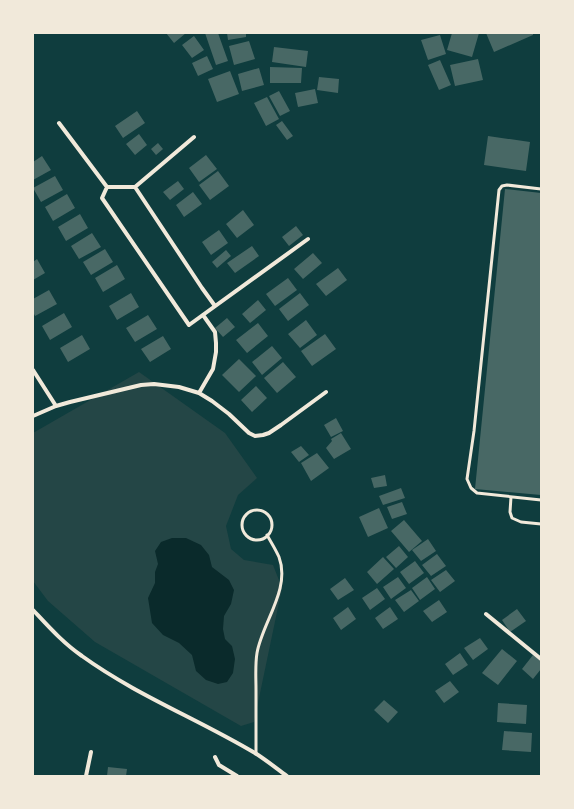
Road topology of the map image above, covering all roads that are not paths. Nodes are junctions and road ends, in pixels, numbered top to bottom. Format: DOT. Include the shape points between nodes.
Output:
graph roads {
  1 [pos="59,123"];
  2 [pos="194,136"];
  3 [pos="107,187"];
  4 [pos="135,187"];
  5 [pos="541,189"];
  6 [pos="308,239"];
  7 [pos="215,306"];
  8 [pos="203,315"];
  9 [pos="33,370"];
  10 [pos="326,392"];
  11 [pos="200,393"];
  12 [pos="56,406"];
  13 [pos="33,416"];
  14 [pos="511,497"];
  15 [pos="541,500"];
  16 [pos="541,524"];
  17 [pos="267,535"];
  18 [pos="33,610"];
  19 [pos="486,614"];
  20 [pos="541,659"];
  21 [pos="91,752"];
  22 [pos="256,754"];
  23 [pos="215,757"];
  24 [pos="86,776"];
  25 [pos="237,776"];
  26 [pos="287,776"];
  1 -- 3 [label="street"];
  2 -- 4 [label="street"];
  3 -- 4 [label="street"];
  3 -- 8 [label="street" via="102,198 189,325"];
  4 -- 7 [label="street"];
  5 -- 14 [label="lane" via="507,185 499,190 467,479 477,493"];
  6 -- 7 [label="street"];
  7 -- 8 [label="street"];
  8 -- 11 [label="street" via="215,332 216,352 213,369"];
  9 -- 12 [label="street"];
  10 -- 11 [label="street" via="269,433 255,436"];
  11 -- 12 [label="street" via="154,384 141,385"];
  12 -- 13 [label="street"];
  14 -- 15 [label="lane"];
  14 -- 16 [label="lane" via="512,518 520,522"];
  17 -- 17 [label="lane" via="258,540 245,535 242,526 244,516 252,510 266,513 272,522"];
  17 -- 22 [label="lane" via="279,556 282,573 278,595 257,652"];
  18 -- 22 [label="street" via="66,644 97,667"];
  19 -- 20 [label="street"];
  21 -- 24 [label="street"];
  22 -- 26 [label="street"];
  23 -- 25 [label="street" via="219,764"];
}
